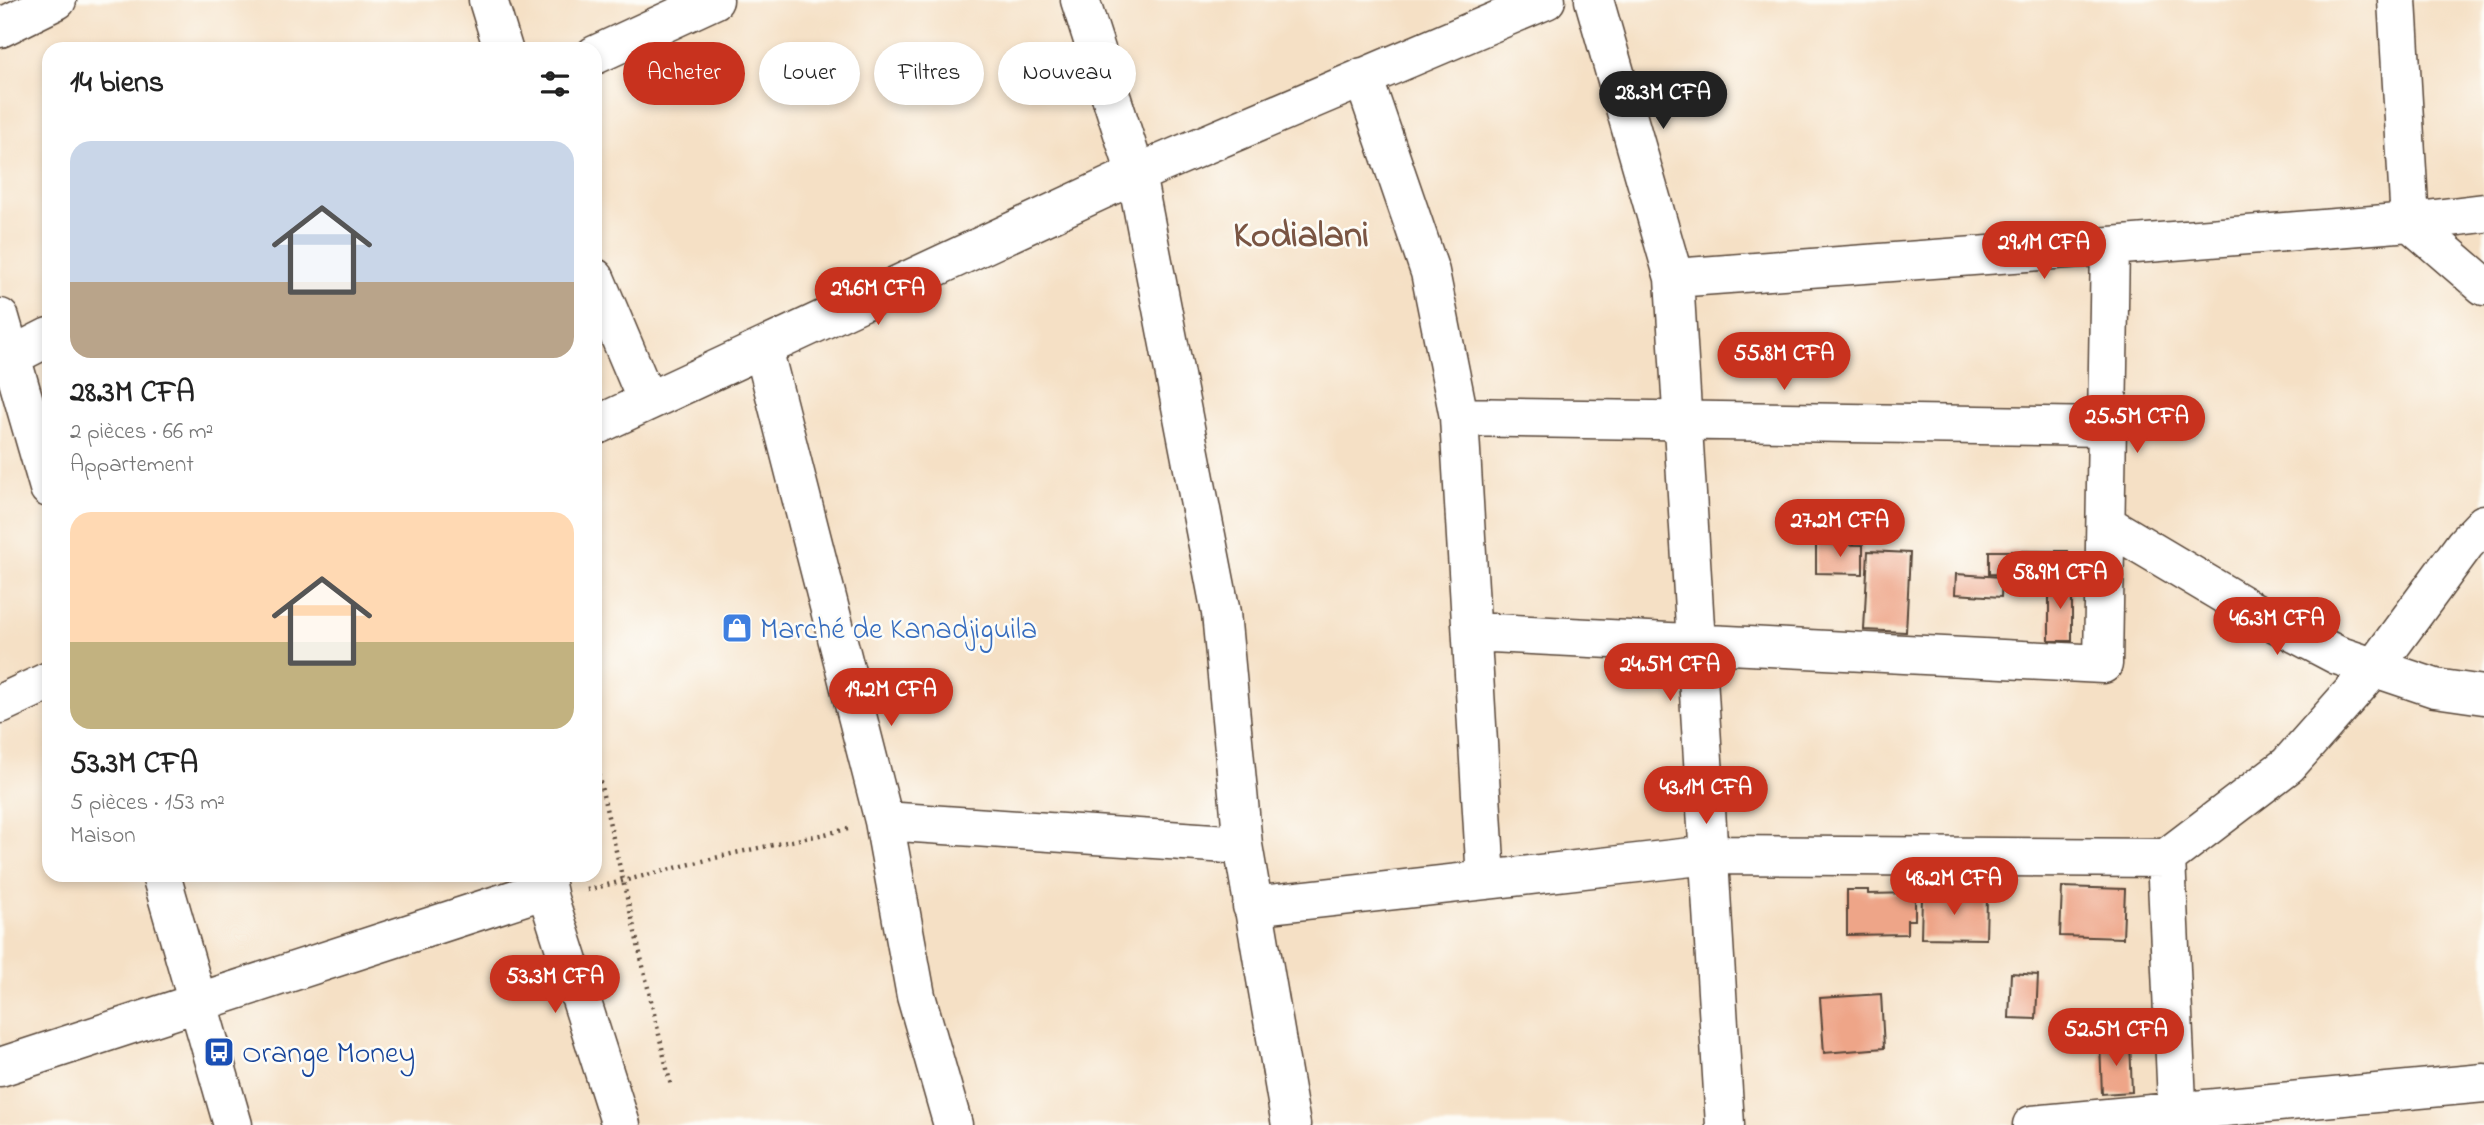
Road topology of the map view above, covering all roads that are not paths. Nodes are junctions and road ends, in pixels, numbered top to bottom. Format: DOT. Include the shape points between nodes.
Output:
graph roads {
  1 [pos="57,0"];
  2 [pos="488,0"];
  3 [pos="714,0"];
  4 [pos="1080,0"];
  5 [pos="1546,0"];
  6 [pos="1594,0"];
  7 [pos="2397,0"];
  8 [pos="0,28"];
  9 [pos="501,42"];
  10 [pos="602,52"];
  11 [pos="1363,78"];
  12 [pos="1136,174"];
  13 [pos="2484,213"];
  14 [pos="2410,222"];
  15 [pos="2110,246"];
  16 [pos="1674,278"];
  17 [pos="2484,286"];
  18 [pos="602,295"];
  19 [pos="0,318"];
  20 [pos="42,341"];
  21 [pos="763,348"];
  22 [pos="6,359"];
  23 [pos="647,401"];
  24 [pos="1459,416"];
  25 [pos="1682,420"];
  26 [pos="602,423"];
  27 [pos="2107,427"];
  28 [pos="42,467"];
  29 [pos="2106,524"];
  30 [pos="2484,524"];
  31 [pos="1472,632"];
  32 [pos="1697,644"];
  33 [pos="2374,668"];
  34 [pos="42,684"];
  35 [pos="2484,695"];
  36 [pos="0,704"];
  37 [pos="884,821"];
  38 [pos="1243,845"];
  39 [pos="1709,855"];
  40 [pos="2166,858"];
  41 [pos="1486,880"];
  42 [pos="163,882"];
  43 [pos="546,888"];
  44 [pos="1252,906"];
  45 [pos="198,1003"];
  46 [pos="0,1067"];
  47 [pos="2484,1083"];
  48 [pos="2178,1118"];
  49 [pos="233,1125"];
  50 [pos="621,1125"];
  51 [pos="953,1125"];
  52 [pos="1291,1125"];
  53 [pos="1725,1125"];
  54 [pos="2032,1125"];
  1 -- 8 [label="street"];
  2 -- 9 [label="street"];
  3 -- 10 [label="street"];
  4 -- 12 [label="street"];
  5 -- 11 [label="street"];
  6 -- 16 [label="street"];
  7 -- 14 [label="street"];
  11 -- 12 [label="street"];
  11 -- 24 [label="street" via="1430,272"];
  12 -- 21 [label="street"];
  12 -- 38 [label="street" via="1221,613"];
  13 -- 14 [label="street"];
  14 -- 15 [label="street"];
  14 -- 17 [label="street"];
  15 -- 16 [label="street"];
  15 -- 27 [label="street"];
  16 -- 25 [label="street"];
  18 -- 23 [label="street"];
  19 -- 22 [label="street"];
  20 -- 22 [label="street"];
  21 -- 23 [label="street"];
  21 -- 37 [label="street"];
  22 -- 28 [label="street"];
  23 -- 26 [label="street"];
  24 -- 25 [label="street"];
  24 -- 31 [label="street"];
  25 -- 27 [label="street"];
  25 -- 32 [label="street"];
  27 -- 29 [label="street"];
  29 -- 32 [label="street" via="2104,664"];
  29 -- 33 [label="street" via="2249,609 2337,655"];
  30 -- 33 [label="street"];
  31 -- 32 [label="street"];
  31 -- 41 [label="street"];
  32 -- 39 [label="street"];
  33 -- 35 [label="street" via="2435,688"];
  33 -- 40 [label="street" via="2288,765"];
  34 -- 36 [label="street"];
  37 -- 38 [label="street"];
  37 -- 51 [label="street" via="916,996"];
  38 -- 44 [label="street"];
  39 -- 40 [label="street"];
  39 -- 41 [label="street"];
  39 -- 53 [label="street"];
  40 -- 48 [label="street"];
  41 -- 44 [label="street"];
  42 -- 45 [label="street"];
  43 -- 45 [label="street"];
  43 -- 50 [label="street"];
  44 -- 52 [label="street"];
  45 -- 46 [label="street"];
  45 -- 49 [label="street"];
  47 -- 48 [label="street"];
  48 -- 54 [label="street"];
}
